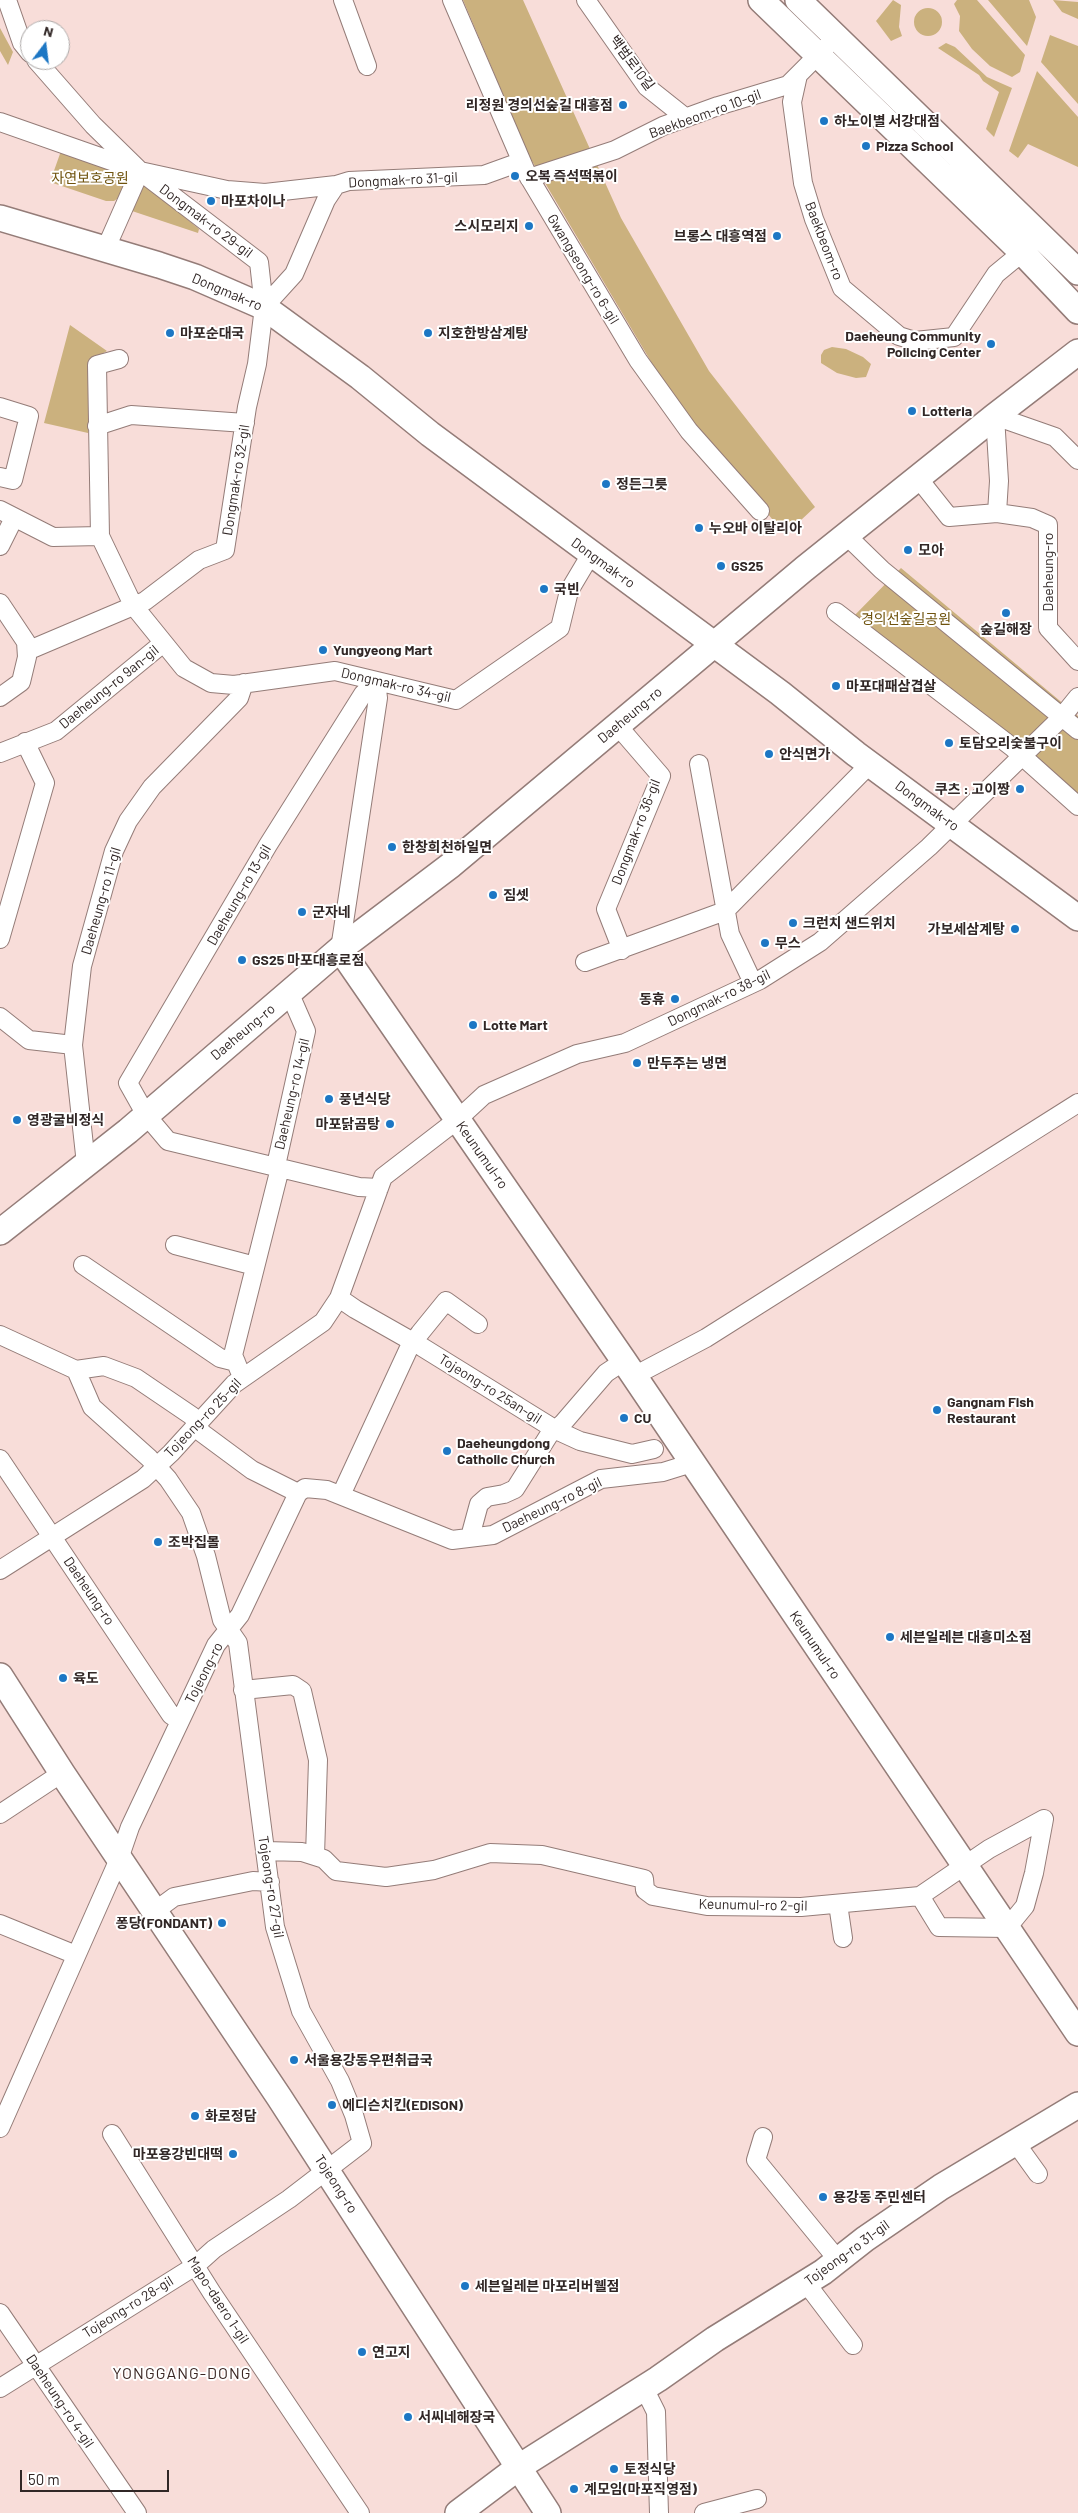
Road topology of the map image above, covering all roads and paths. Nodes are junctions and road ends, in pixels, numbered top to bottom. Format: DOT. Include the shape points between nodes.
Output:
graph roads {
  1 [pos="7,0"];
  2 [pos="343,0"];
  3 [pos="452,0"];
  4 [pos="586,0"];
  5 [pos="761,0"];
  6 [pos="798,0"];
  7 [pos="836,36"];
  8 [pos="20,37"];
  9 [pos="817,55"];
  10 [pos="367,66"];
  11 [pos="45,70"];
  12 [pos="798,75"];
  13 [pos="686,118"];
  14 [pos="0,122"];
  15 [pos="520,162"];
  16 [pos="140,171"];
  17 [pos="529,178"];
  18 [pos="336,185"];
  19 [pos="0,218"];
  20 [pos="1042,236"];
  21 [pos="106,248"];
  22 [pos="1023,253"];
  23 [pos="1078,272"];
  24 [pos="264,307"];
  25 [pos="1078,311"];
  26 [pos="1078,352"];
  27 [pos="119,359"];
  28 [pos="0,407"];
  29 [pos="995,416"];
  30 [pos="245,423"];
  31 [pos="97,426"];
  32 [pos="1078,460"];
  33 [pos="0,477"];
  34 [pos="918,478"];
  35 [pos="760,511"];
  36 [pos="997,513"];
  37 [pos="7,514"];
  38 [pos="100,536"];
  39 [pos="847,536"];
  40 [pos="0,546"];
  41 [pos="591,554"];
  42 [pos="0,603"];
  43 [pos="133,605"];
  44 [pos="836,612"];
  45 [pos="162,644"];
  46 [pos="714,644"];
  47 [pos="26,651"];
  48 [pos="1078,661"];
  49 [pos="376,681"];
  50 [pos="244,683"];
  51 [pos="0,697"];
  52 [pos="1078,697"];
  53 [pos="1061,718"];
  54 [pos="617,725"];
  55 [pos="1078,730"];
  56 [pos="25,742"];
  57 [pos="0,753"];
  58 [pos="1022,755"];
  59 [pos="699,764"];
  60 [pos="870,764"];
  61 [pos="1078,806"];
  62 [pos="951,824"];
  63 [pos="726,911"];
  64 [pos="1078,918"];
  65 [pos="0,939"];
  66 [pos="340,949"];
  67 [pos="622,950"];
  68 [pos="586,962"];
  69 [pos="754,984"];
  70 [pos="289,992"];
  71 [pos="0,1017"];
  72 [pos="72,1046"];
  73 [pos="1078,1103"];
  74 [pos="146,1115"];
  75 [pos="457,1120"];
  76 [pos="86,1164"];
  77 [pos="278,1168"];
  78 [pos="379,1188"];
  79 [pos="0,1232"];
  80 [pos="175,1245"];
  81 [pos="83,1265"];
  82 [pos="255,1266"];
  83 [pos="339,1298"];
  84 [pos="478,1324"];
  85 [pos="0,1335"];
  86 [pos="413,1342"];
  87 [pos="629,1369"];
  88 [pos="76,1370"];
  89 [pos="239,1370"];
  90 [pos="197,1424"];
  91 [pos="556,1430"];
  92 [pos="654,1449"];
  93 [pos="0,1459"];
  94 [pos="692,1463"];
  95 [pos="156,1467"];
  96 [pos="298,1493"];
  97 [pos="341,1495"];
  98 [pos="52,1536"];
  99 [pos="470,1537"];
  100 [pos="0,1570"];
  101 [pos="228,1630"];
  102 [pos="0,1676"];
  103 [pos="243,1690"];
  104 [pos="180,1721"];
  105 [pos="62,1773"];
  106 [pos="0,1814"];
  107 [pos="266,1852"];
  108 [pos="315,1856"];
  109 [pos="119,1859"];
  110 [pos="964,1864"];
  111 [pos="270,1882"];
  112 [pos="920,1896"];
  113 [pos="838,1904"];
  114 [pos="155,1911"];
  115 [pos="0,1924"];
  116 [pos="1007,1928"];
  117 [pos="843,1938"];
  118 [pos="76,1955"];
  119 [pos="1069,2006"];
  120 [pos="1078,2033"];
  121 [pos="1078,2104"];
  122 [pos="0,2128"];
  123 [pos="112,2134"];
  124 [pos="763,2137"];
  125 [pos="1015,2142"];
  126 [pos="327,2170"];
  127 [pos="1038,2174"];
  128 [pos="838,2260"];
  129 [pos="195,2266"];
  130 [pos="806,2283"];
  131 [pos="0,2313"];
  132 [pos="853,2345"];
  133 [pos="36,2365"];
  134 [pos="0,2388"];
  135 [pos="644,2388"];
  136 [pos="519,2467"];
  137 [pos="757,2499"];
  138 [pos="137,2513"];
  139 [pos="360,2513"];
  140 [pos="458,2513"];
  141 [pos="548,2513"];
  142 [pos="659,2513"];
  143 [pos="704,2513"];
  1 -- 8 [label="street"];
  2 -- 10 [label="street"];
  3 -- 15 [label="street, Gwangseong-ro 6-gil"];
  4 -- 13 [label="street, 백범로10길" via="647,87"];
  5 -- 9 [label="main road"];
  6 -- 7 [label="main road"];
  7 -- 9 [label="street, Baekbeom-ro 10-gil"];
  7 -- 20 [label="main road"];
  9 -- 12 [label="street, Baekbeom-ro 10-gil"];
  9 -- 22 [label="main road"];
  11 -- 16 [label="street, Dongmak-ro 29-gil" via="93,125"];
  12 -- 13 [label="street, Baekbeom-ro 10-gil" via="788,85"];
  12 -- 22 [label="street, Baekbeom-ro" via="792,102 803,183 820,234 842,288 899,336 915,341 954,337 996,274"];
  13 -- 17 [label="street, Baekbeom-ro 10-gil" via="615,150"];
  14 -- 16 [label="street, Dongmak-ro 29-gil"];
  15 -- 17 [label="street, Gwangseong-ro 6-gil"];
  15 -- 18 [label="street, Dongmak-ro 31-gil" via="484,175 349,181"];
  16 -- 18 [label="street" via="227,190 265,193"];
  16 -- 21 [label="street"];
  16 -- 24 [label="street, Dongmak-ro 29-gil" via="260,262"];
  17 -- 35 [label="street, Gwangseong-ro 6-gil" via="638,360 689,431"];
  18 -- 24 [label="street, Dongmak-ro 31-gil" via="326,200 294,274"];
  19 -- 21 [label="main road, Dongmak-ro"];
  20 -- 22 [label="street, Baekbeom-ro"];
  20 -- 23 [label="main road"];
  21 -- 24 [label="main road, Dongmak-ro" via="195,277"];
  22 -- 25 [label="main road"];
  24 -- 30 [label="street, Dongmak-ro 32-gil"];
  24 -- 41 [label="main road, Dongmak-ro"];
  26 -- 29 [label="main road, Daeheung-ro"];
  27 -- 31 [label="street" via="97,365"];
  28 -- 33 [label="street" via="29,416 13,480"];
  29 -- 32 [label="street" via="1055,437"];
  29 -- 34 [label="main road, Daeheung-ro"];
  29 -- 36 [label="street" via="999,481"];
  30 -- 31 [label="street" via="131,415"];
  30 -- 43 [label="street, Dongmak-ro 32-gil" via="225,550 199,560 145,601"];
  31 -- 38 [label="street"];
  34 -- 36 [label="street, Daeheung-ro" via="949,517"];
  34 -- 39 [label="main road, Daeheung-ro"];
  36 -- 48 [label="street, Daeheung-ro" via="1032,518 1048,525 1048,628"];
  37 -- 38 [label="street" via="53,537"];
  37 -- 40 [label="street"];
  38 -- 43 [label="street, Dongmak-ro 34-gil"];
  39 -- 46 [label="main road, Daeheung-ro"];
  39 -- 53 [label="street" via="882,570"];
  41 -- 46 [label="main road, Dongmak-ro"];
  41 -- 49 [label="street, Dongmak-ro 34-gil" via="568,591 560,628 456,700"];
  42 -- 47 [label="street" via="26,642"];
  43 -- 45 [label="street, Dongmak-ro 34-gil"];
  43 -- 47 [label="street, Dongmak-ro 32-gil"];
  44 -- 58 [label="street"];
  45 -- 50 [label="street, Dongmak-ro 34-gil" via="184,668 211,683"];
  45 -- 56 [label="street, Daeheung-ro 9an-gil" via="56,731"];
  46 -- 54 [label="main road, Daeheung-ro"];
  46 -- 60 [label="main road, Dongmak-ro"];
  47 -- 51 [label="street" via="21,682"];
  49 -- 50 [label="street, Dongmak-ro 34-gil" via="335,671"];
  49 -- 66 [label="street" via="378,698"];
  49 -- 74 [label="street, Daeheung-ro 13-gil" via="363,694 268,845 131,1076 128,1084"];
  50 -- 72 [label="street, Daeheung-ro 11-gil" via="239,698 152,787 124,829 114,852 82,966"];
  52 -- 53 [label="street, Dongmak-ro 38-gil"];
  53 -- 55 [label="street"];
  53 -- 58 [label="street, Dongmak-ro 38-gil"];
  54 -- 66 [label="main road, Daeheung-ro" via="450,865"];
  54 -- 67 [label="street, Dongmak-ro 36-gil" via="661,776 606,909"];
  56 -- 57 [label="street, Daeheung-ro 9an-gil"];
  56 -- 65 [label="street" via="45,783"];
  58 -- 61 [label="street"];
  58 -- 62 [label="street, Dongmak-ro 38-gil"];
  59 -- 63 [label="street"];
  60 -- 62 [label="main road, Dongmak-ro"];
  60 -- 63 [label="street"];
  62 -- 64 [label="main road, Dongmak-ro"];
  62 -- 69 [label="street, Dongmak-ro 38-gil" via="820,942"];
  63 -- 67 [label="street"];
  63 -- 69 [label="street" via="730,934"];
  66 -- 70 [label="main road, Daeheung-ro"];
  66 -- 75 [label="main road, Keunumul-ro"];
  67 -- 68 [label="street"];
  69 -- 75 [label="street, Dongmak-ro 38-gil" via="624,1043 577,1054 484,1095"];
  70 -- 74 [label="main road, Daeheung-ro"];
  70 -- 77 [label="street, Daeheung-ro 14-gil" via="306,1031 277,1160"];
  71 -- 72 [label="street" via="29,1040"];
  72 -- 76 [label="street, Daeheung-ro 11-gil"];
  73 -- 87 [label="street" via="706,1338"];
  74 -- 76 [label="main road, Daeheung-ro"];
  74 -- 77 [label="street" via="168,1141"];
  75 -- 78 [label="street, Tojeong-ro 25-gil" via="383,1177"];
  75 -- 87 [label="main road, Keunumul-ro"];
  76 -- 79 [label="main road, Daeheung-ro"];
  77 -- 78 [label="street, Daeheung-ro 14-gil" via="359,1187"];
  77 -- 82 [label="street, Daeheung-ro 14-gil"];
  78 -- 83 [label="street, Tojeong-ro 25-gil"];
  80 -- 82 [label="street"];
  81 -- 89 [label="street"];
  82 -- 89 [label="street, Daeheung-ro 14-gil" via="232,1355"];
  83 -- 86 [label="street, Tojeong-ro 25an-gil"];
  83 -- 89 [label="street, Tojeong-ro 25-gil" via="323,1322"];
  84 -- 86 [label="street" via="446,1301"];
  85 -- 88 [label="street"];
  86 -- 91 [label="street, Tojeong-ro 25an-gil"];
  86 -- 97 [label="street"];
  87 -- 91 [label="street" via="606,1373"];
  87 -- 94 [label="main road, Keunumul-ro"];
  88 -- 90 [label="street" via="104,1366 136,1378 192,1416"];
  88 -- 95 [label="street, Tojeong-ro 27-gil" via="92,1407"];
  89 -- 90 [label="street, Tojeong-ro 25-gil"];
  90 -- 95 [label="street, Tojeong-ro 25-gil"];
  90 -- 96 [label="street" via="202,1434 252,1470"];
  91 -- 92 [label="street, Tojeong-ro 25an-gil" via="580,1441 632,1454"];
  91 -- 99 [label="street" via="549,1435 514,1490 487,1497 479,1504"];
  93 -- 98 [label="street, Daeheung-ro"];
  94 -- 99 [label="street, Daeheung-ro 8-gil" via="663,1472 602,1478 493,1535"];
  94 -- 110 [label="main road, Keunumul-ro"];
  95 -- 98 [label="street, Tojeong-ro 25-gil" via="143,1479"];
  95 -- 101 [label="street, Tojeong-ro 27-gil" via="190,1512 206,1556 222,1620"];
  96 -- 97 [label="street, Daeheung-ro 8-gil" via="305,1488"];
  96 -- 101 [label="street, Tojeong-ro" via="240,1615"];
  97 -- 99 [label="street, Daeheung-ro 8-gil" via="452,1540"];
  98 -- 100 [label="street, Tojeong-ro 25-gil"];
  98 -- 104 [label="street, Daeheung-ro" via="171,1715"];
  101 -- 103 [label="street, Tojeong-ro 27-gil" via="238,1643"];
  101 -- 104 [label="street, Tojeong-ro" via="216,1645"];
  102 -- 105 [label="main road, Tojeong-ro"];
  103 -- 107 [label="street, Tojeong-ro 27-gil"];
  103 -- 108 [label="street" via="294,1685 302,1691 318,1760"];
  104 -- 109 [label="street, Tojeong-ro" via="130,1827"];
  105 -- 106 [label="street"];
  105 -- 109 [label="main road, Tojeong-ro"];
  107 -- 108 [label="street, Keunumul-ro 2-gil" via="302,1852"];
  107 -- 111 [label="street, Tojeong-ro 27-gil"];
  108 -- 113 [label="street, Keunumul-ro 2-gil" via="336,1870 386,1877 434,1870 490,1853 542,1855 644,1879 645,1890 653,1896 707,1906 801,1908"];
  109 -- 114 [label="main road, Tojeong-ro"];
  109 -- 118 [label="street, Tojeong-ro"];
  110 -- 112 [label="street"];
  110 -- 116 [label="main road, Keunumul-ro"];
  110 -- 116 [label="street" via="1044,1819 1025,1906"];
  111 -- 114 [label="street" via="252,1881 174,1897"];
  111 -- 126 [label="street, Tojeong-ro 27-gil" via="275,1928 301,2011 340,2080 362,2143"];
  112 -- 113 [label="street, Keunumul-ro 2-gil"];
  112 -- 116 [label="street" via="939,1927"];
  113 -- 117 [label="street"];
  114 -- 126 [label="main road, Tojeong-ro"];
  115 -- 118 [label="street"];
  116 -- 119 [label="main road, Keunumul-ro"];
  118 -- 122 [label="street, Tojeong-ro"];
  119 -- 120 [label="main road, Keunumul-ro"];
  121 -- 125 [label="main road, Tojeong-ro 31-gil"];
  123 -- 129 [label="street, Mapo-daero 1-gil"];
  124 -- 128 [label="street" via="756,2160"];
  125 -- 127 [label="street"];
  125 -- 128 [label="main road, Tojeong-ro 31-gil" via="941,2188"];
  126 -- 129 [label="street, Tojeong-ro 28-gil" via="214,2249"];
  126 -- 136 [label="main road, Tojeong-ro"];
  128 -- 130 [label="main road, Tojeong-ro 31-gil"];
  129 -- 133 [label="street, Tojeong-ro 28-gil"];
  129 -- 139 [label="street, Mapo-daero 1-gil"];
  130 -- 132 [label="street"];
  130 -- 135 [label="main road, Tojeong-ro 31-gil" via="715,2339"];
  131 -- 133 [label="street, Daeheung-ro 4-gil"];
  133 -- 134 [label="street, Tojeong-ro 28-gil"];
  133 -- 138 [label="street, Daeheung-ro 4-gil"];
  135 -- 136 [label="main road, Tojeong-ro 31-gil"];
  135 -- 142 [label="street" via="656,2412"];
  136 -- 140 [label="main road, Tojeong-ro 31-gil"];
  136 -- 141 [label="main road, Tojeong-ro"];
  137 -- 143 [label="street"];
}
